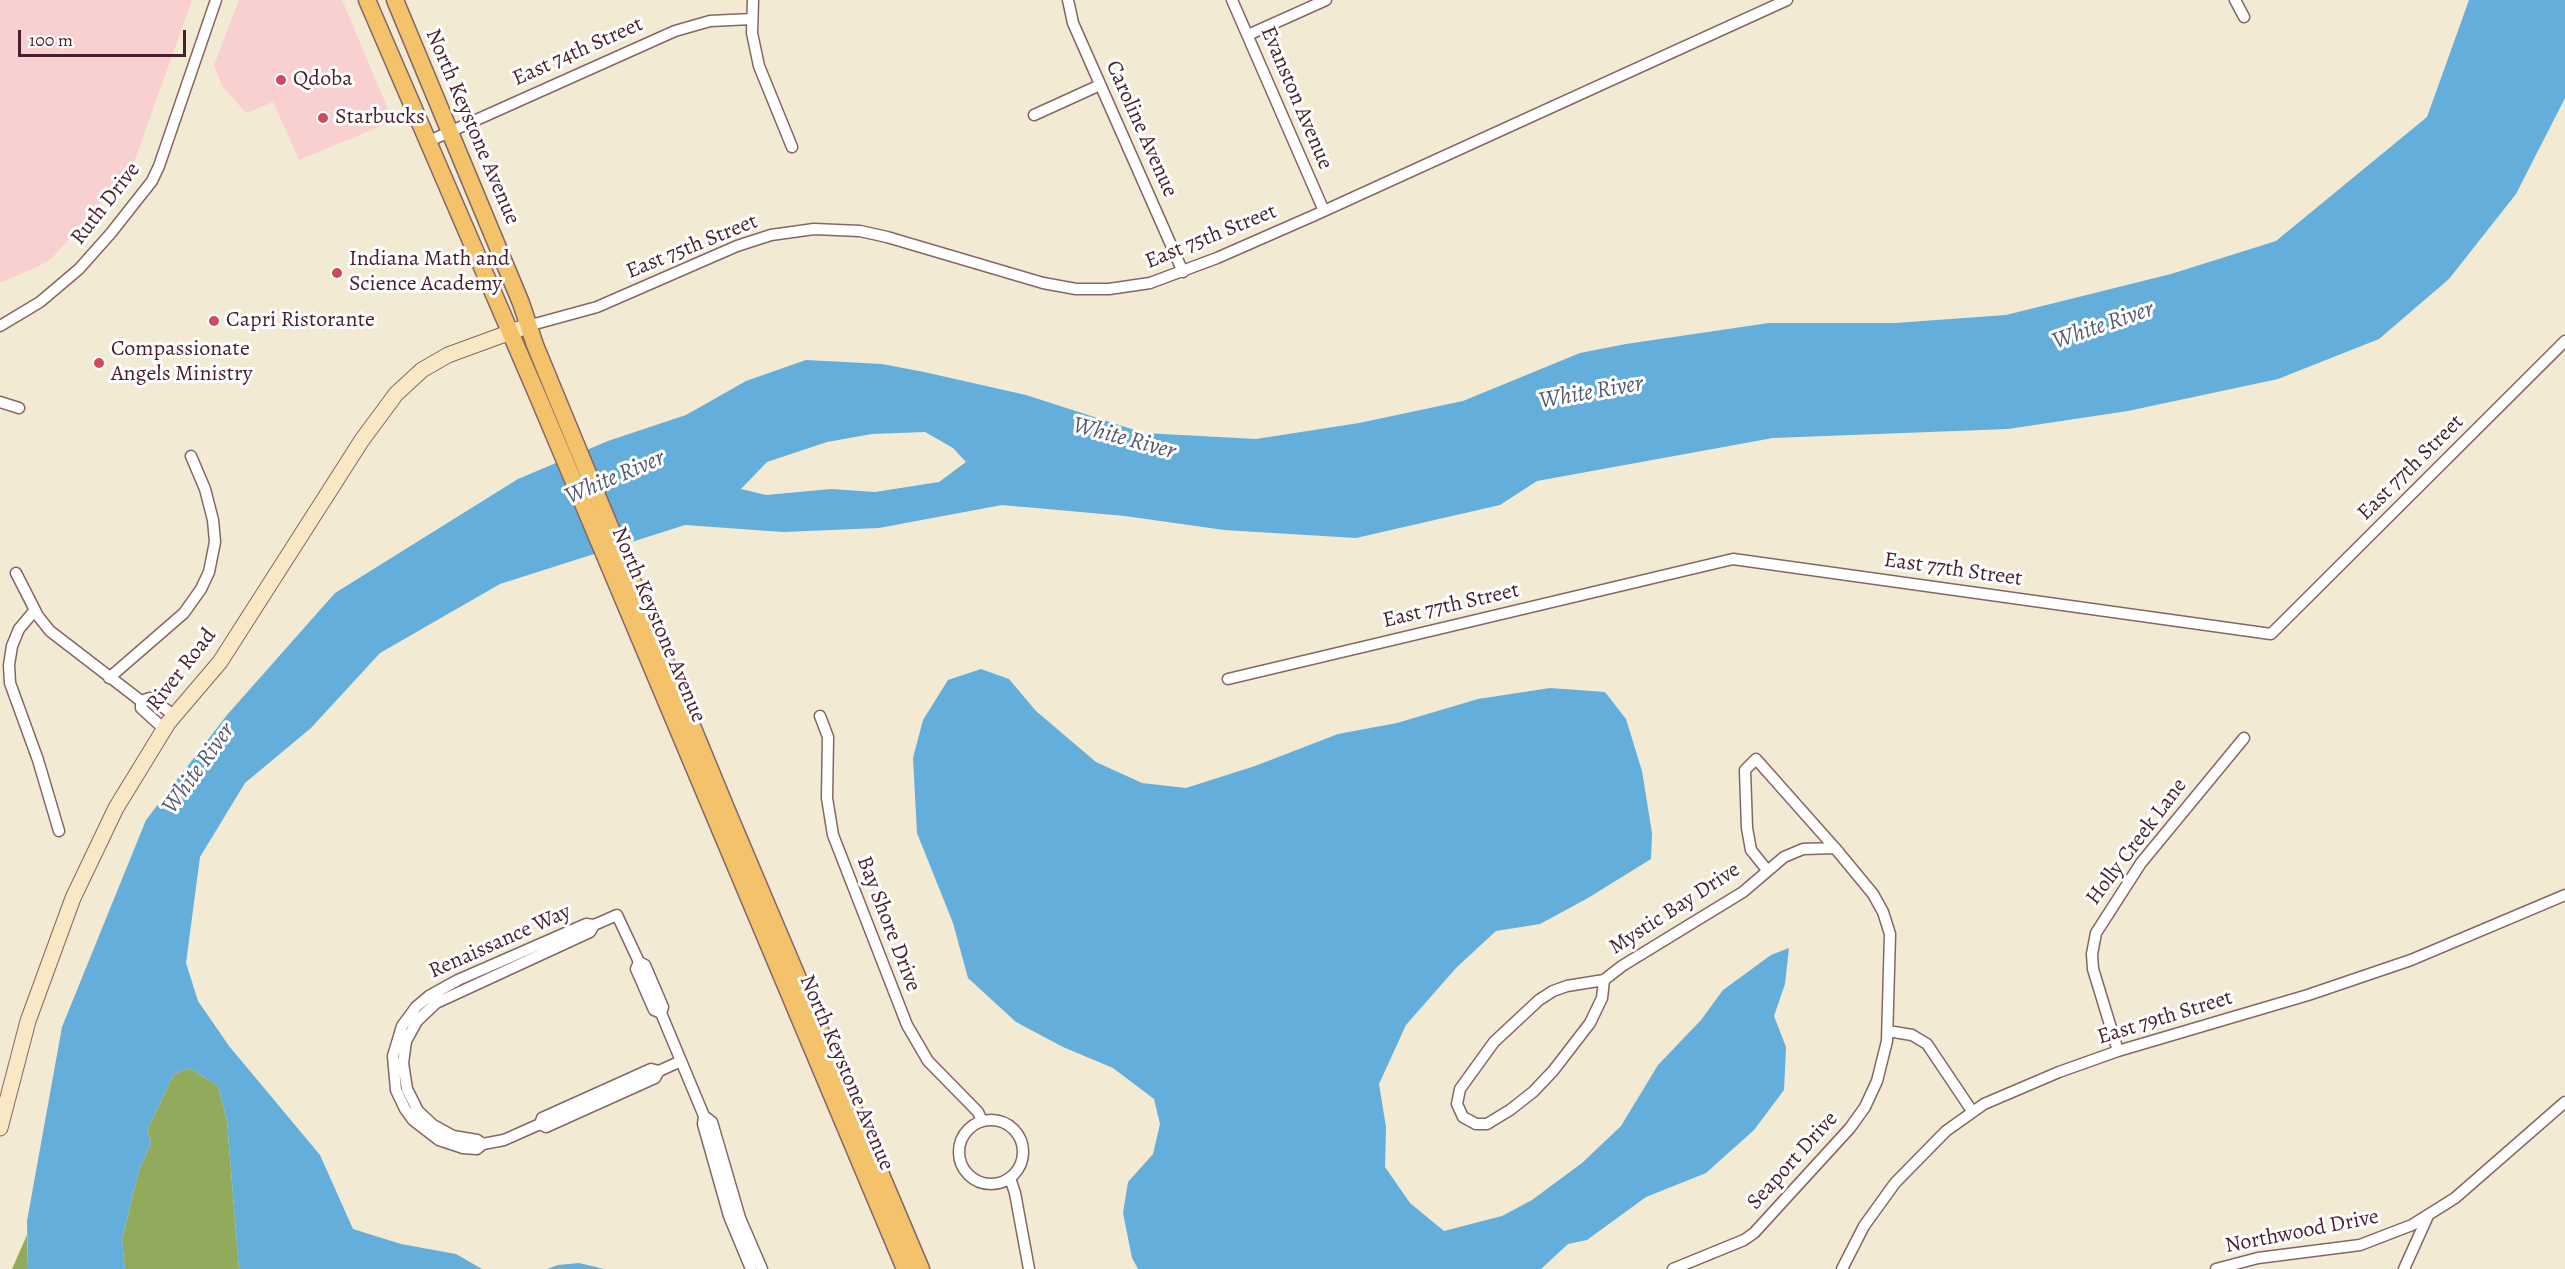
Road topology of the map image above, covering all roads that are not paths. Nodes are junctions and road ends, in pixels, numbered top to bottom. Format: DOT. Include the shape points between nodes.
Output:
graph roads {
  1 [pos="216,0"];
  2 [pos="367,0"];
  3 [pos="395,0"];
  4 [pos="753,0"];
  5 [pos="1068,0"];
  6 [pos="1232,0"];
  7 [pos="1326,0"];
  8 [pos="1787,0"];
  9 [pos="2235,0"];
  10 [pos="2244,17"];
  11 [pos="752,19"];
  12 [pos="1248,35"];
  13 [pos="1100,85"];
  14 [pos="1034,115"];
  15 [pos="449,132"];
  16 [pos="427,142"];
  17 [pos="792,147"];
  18 [pos="1323,211"];
  19 [pos="1182,272"];
  20 [pos="0,326"];
  21 [pos="519,329"];
  22 [pos="2565,341"];
  23 [pos="0,402"];
  24 [pos="19,408"];
  25 [pos="191,456"];
  26 [pos="16,573"];
  27 [pos="35,610"];
  28 [pos="109,678"];
  29 [pos="1228,679"];
  30 [pos="141,701"];
  31 [pos="676,705"];
  32 [pos="174,715"];
  33 [pos="820,716"];
  34 [pos="164,729"];
  35 [pos="2244,738"];
  36 [pos="58,831"];
  37 [pos="1835,848"];
  38 [pos="1767,870"];
  39 [pos="2565,895"];
  40 [pos="1604,980"];
  41 [pos="1888,1031"];
  42 [pos="2118,1051"];
  43 [pos="681,1061"];
  44 [pos="2565,1102"];
  45 [pos="1972,1111"];
  46 [pos="704,1116"];
  47 [pos="982,1121"];
  48 [pos="0,1128"];
  49 [pos="1010,1178"];
  50 [pos="2427,1217"];
  51 [pos="751,1269"];
  52 [pos="762,1269"];
  53 [pos="904,1269"];
  54 [pos="921,1269"];
  55 [pos="1029,1269"];
  56 [pos="1673,1269"];
  57 [pos="1842,1269"];
  58 [pos="2216,1269"];
  59 [pos="2404,1269"];
  1 -- 20 [label="street, Ruth Drive" via="152,181 79,269 40,302"];
  2 -- 16 [label="main road, North Keystone Avenue"];
  3 -- 15 [label="main road, North Keystone Avenue"];
  4 -- 11 [label="street"];
  5 -- 13 [label="street, Caroline Avenue" via="1073,23"];
  6 -- 12 [label="street, Evanston Avenue"];
  7 -- 12 [label="street"];
  8 -- 18 [label="street, East 75th Street"];
  9 -- 10 [label="street"];
  11 -- 15 [label="street, East 74th Street" via="710,21 675,31"];
  11 -- 17 [label="street" via="762,75"];
  12 -- 18 [label="street, Evanston Avenue"];
  13 -- 14 [label="street"];
  13 -- 19 [label="street, Caroline Avenue"];
  15 -- 16 [label="street, East 74th Street"];
  15 -- 21 [label="main road, North Keystone Avenue" via="521,303"];
  16 -- 21 [label="main road, North Keystone Avenue"];
  18 -- 19 [label="street, East 75th Street"];
  19 -- 21 [label="street, East 75th Street" via="1129,288 1076,289 887,237 860,231 814,229 771,235 737,246 605,304"];
  21 -- 31 [label="main road, North Keystone Avenue" via="555,438"];
  21 -- 31 [label="main road, North Keystone Avenue" via="572,431"];
  21 -- 32 [label="street, River Road" via="438,360 396,394 362,440 220,662"];
  22 -- 29 [label="street, East 77th Street" via="2271,634 1733,560"];
  23 -- 24 [label="street"];
  25 -- 28 [label="street" via="206,489 213,520 209,572 184,613"];
  26 -- 27 [label="street"];
  27 -- 28 [label="street" via="54,636"];
  27 -- 36 [label="street" via="16,636 9,674"];
  28 -- 30 [label="street"];
  30 -- 32 [label="street" via="150,698"];
  30 -- 34 [label="street" via="141,708"];
  31 -- 53 [label="main road, North Keystone Avenue"];
  31 -- 54 [label="main road, North Keystone Avenue"];
  32 -- 34 [label="street, River Road"];
  33 -- 47 [label="street, Bay Shore Drive" via="828,737 826,798 833,835 907,1025 928,1061 978,1112"];
  34 -- 48 [label="street, River Road" via="116,808 74,898 28,1021"];
  35 -- 42 [label="street, Holly Creek Lane" via="2141,863 2096,933 2093,969"];
  37 -- 38 [label="street, Mystic Bay Drive" via="1803,849 1788,854"];
  37 -- 38 [label="street, Mystic Bay Drive" via="1756,759 1745,770 1748,834 1751,850"];
  37 -- 41 [label="street, Mystic Bay Drive" via="1873,894 1890,934"];
  38 -- 40 [label="street, Mystic Bay Drive" via="1743,892"];
  39 -- 42 [label="street, East 79th Street" via="2474,935 2362,977"];
  40 -- 40 [label="street" via="1602,998 1590,1023 1533,1092 1486,1124 1476,1125 1463,1117 1457,1104 1460,1089 1494,1042 1553,991"];
  41 -- 45 [label="street" via="1912,1035 1927,1044"];
  41 -- 56 [label="street, Seaport Drive" via="1883,1064 1865,1107 1773,1214 1743,1240"];
  42 -- 45 [label="street, East 79th Street"];
  43 -- 43 [label="street, Renaissance Way" via="645,965 639,962 617,915 594,925 586,924 429,996 402,1026 393,1072 412,1120 439,1140 477,1149 540,1124 542,1118 640,1074"];
  43 -- 46 [label="street"];
  44 -- 50 [label="street, Northwood Drive" via="2477,1180"];
  45 -- 57 [label="street, East 79th Street" via="1926,1149 1895,1183 1857,1237"];
  46 -- 51 [label="street" via="729,1216"];
  46 -- 52 [label="street" via="712,1122 740,1218"];
  47 -- 49 [label="street" via="1006,1124 1020,1138 1022,1162"];
  47 -- 49 [label="street" via="969,1129 961,1142 959,1157 963,1168 984,1183 996,1184"];
  49 -- 55 [label="street"];
  50 -- 58 [label="street, Northwood Drive" via="2360,1245 2258,1258"];
  50 -- 59 [label="street"];
}
